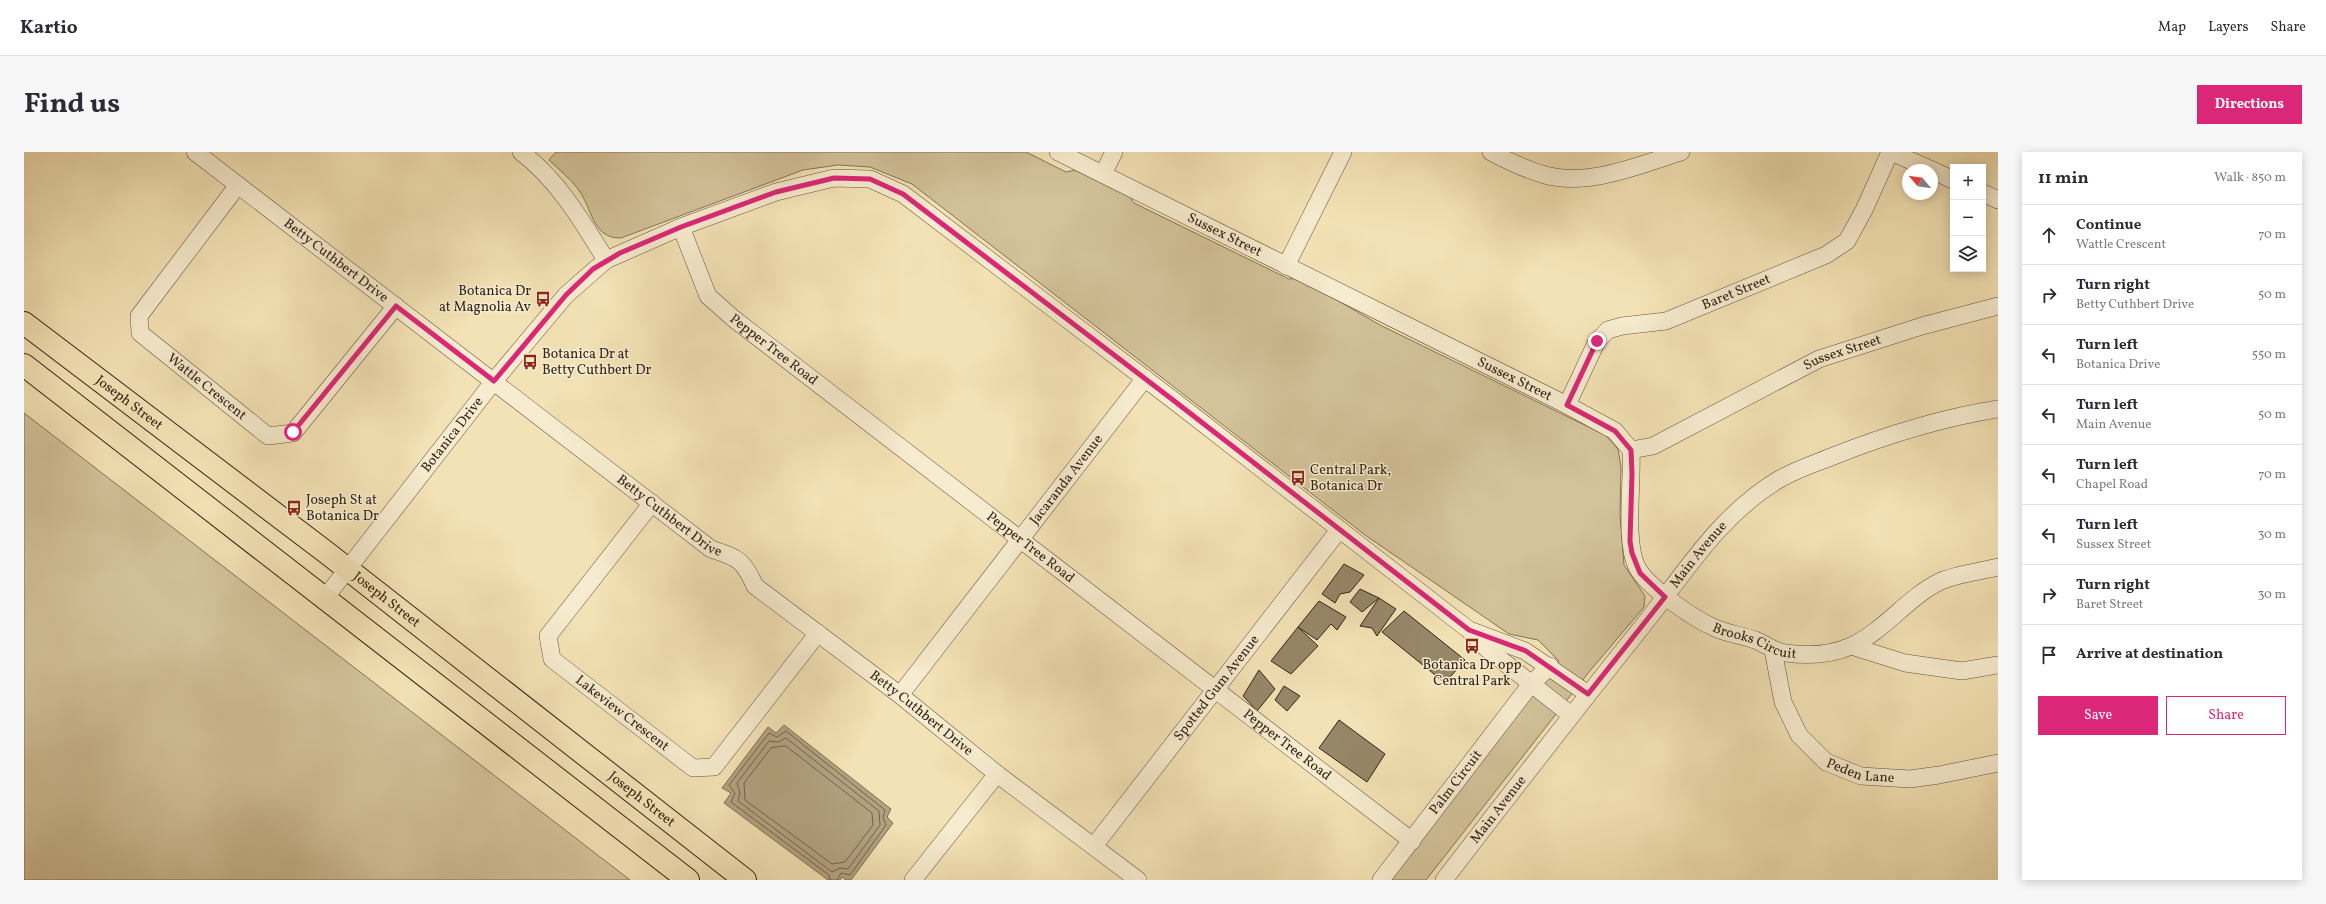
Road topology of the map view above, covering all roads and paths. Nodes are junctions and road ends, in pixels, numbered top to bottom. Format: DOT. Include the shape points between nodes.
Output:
graph roads {
  1 [pos="195,152"];
  2 [pos="1058,152"];
  3 [pos="1114,152"];
  4 [pos="1343,152"];
  5 [pos="1491,152"];
  6 [pos="1681,152"];
  7 [pos="1891,152"];
  8 [pos="530,155"];
  9 [pos="1918,164"];
  10 [pos="1938,173"];
  11 [pos="1103,174"];
  12 [pos="1950,179"];
  13 [pos="238,185"];
  14 [pos="1986,194"];
  15 [pos="1998,200"];
  16 [pos="681,227"];
  17 [pos="606,260"];
  18 [pos="1286,266"];
  19 [pos="396,306"];
  20 [pos="1998,306"];
  21 [pos="24,323"];
  22 [pos="24,365"];
  23 [pos="1145,378"];
  24 [pos="494,381"];
  25 [pos="1567,405"];
  26 [pos="1998,409"];
  27 [pos="1631,450"];
  28 [pos="652,503"];
  29 [pos="1339,530"];
  30 [pos="1019,539"];
  31 [pos="1998,567"];
  32 [pos="348,569"];
  33 [pos="1665,597"];
  34 [pos="325,598"];
  35 [pos="1469,630"];
  36 [pos="818,633"];
  37 [pos="1851,646"];
  38 [pos="1773,650"];
  39 [pos="1998,665"];
  40 [pos="1550,666"];
  41 [pos="1531,684"];
  42 [pos="1215,689"];
  43 [pos="1588,694"];
  44 [pos="900,695"];
  45 [pos="1571,715"];
  46 [pos="1998,763"];
  47 [pos="996,774"];
  48 [pos="1412,841"];
  49 [pos="1094,846"];
  50 [pos="688,880"];
  51 [pos="745,880"];
  52 [pos="913,880"];
  53 [pos="1138,880"];
  54 [pos="1381,880"];
  55 [pos="1444,880"];
  1 -- 13 [label="street, Betty Cuthbert Drive"];
  2 -- 11 [label="street, Sussex Street"];
  3 -- 11 [label="street"];
  4 -- 18 [label="street"];
  5 -- 6 [label="street" via="1546,175 1576,178 1610,174"];
  7 -- 9 [label="street"];
  7 -- 25 [label="street, Baret Street" via="1847,241 1826,255 1666,322 1622,326 1608,330 1597,341"];
  8 -- 17 [label="street" via="564,195"];
  10 -- 12 [label="street"];
  11 -- 18 [label="street, Sussex Street"];
  13 -- 19 [label="street, Betty Cuthbert Drive"];
  13 -- 19 [label="street, Wattle Crescent" via="139,316 140,333 268,436 293,432"];
  14 -- 15 [label="street"];
  16 -- 17 [label="street, Botanica Drive"];
  16 -- 23 [label="street, Botanica Drive" via="776,192 811,183 834,178 870,179 903,194"];
  16 -- 30 [label="street, Pepper Tree Road" via="708,296 734,319"];
  17 -- 24 [label="street, Botanica Drive" via="566,295"];
  18 -- 25 [label="street, Sussex Street"];
  19 -- 24 [label="street, Betty Cuthbert Drive"];
  20 -- 27 [label="street, Sussex Street" via="1922,326 1819,359 1652,446"];
  21 -- 32 [label="highway, Joseph Street"];
  22 -- 34 [label="highway"];
  23 -- 29 [label="street, Botanica Drive"];
  23 -- 30 [label="street, Jacaranda Avenue"];
  24 -- 28 [label="street, Betty Cuthbert Drive"];
  24 -- 32 [label="street, Botanica Drive"];
  25 -- 27 [label="street, Sussex Street" via="1615,431"];
  26 -- 33 [label="street, Main Avenue" via="1899,433 1854,448 1779,480 1751,499 1722,525 1701,548"];
  27 -- 33 [label="street, Brooks Circuit" via="1632,553 1640,573"];
  28 -- 36 [label="street, Betty Cuthbert Drive" via="711,549 734,557 747,568 755,586"];
  28 -- 36 [label="street, Lakeview Crescent" via="548,636 552,659 693,768 714,767"];
  29 -- 35 [label="street, Botanica Drive"];
  29 -- 42 [label="street, Spotted Gum Avenue"];
  30 -- 42 [label="street, Pepper Tree Road"];
  30 -- 44 [label="street, Jacaranda Avenue"];
  31 -- 37 [label="street, Brooks Circuit" via="1940,581"];
  32 -- 34 [label="street, Botanica Drive"];
  32 -- 51 [label="highway, Joseph Street"];
  33 -- 38 [label="street, Brooks Circuit" via="1716,629 1756,640"];
  33 -- 43 [label="street, Main Avenue"];
  34 -- 50 [label="highway"];
  35 -- 40 [label="street, Botanica Drive" via="1526,651"];
  35 -- 41 [label="street, Botanica Drive" via="1486,648"];
  36 -- 44 [label="street, Betty Cuthbert Drive"];
  37 -- 38 [label="street, Brooks Circuit" via="1816,656"];
  37 -- 39 [label="street" via="1904,663 1962,671"];
  38 -- 46 [label="street, Peden Lane" via="1784,702 1799,735 1826,762 1861,776 1910,779"];
  40 -- 41 [label="street, Palm Circuit"];
  40 -- 43 [label="street, Botanica Drive"];
  41 -- 45 [label="street, Botanica Drive"];
  41 -- 48 [label="street, Palm Circuit"];
  42 -- 48 [label="street, Pepper Tree Road"];
  42 -- 49 [label="street, Spotted Gum Avenue"];
  43 -- 45 [label="street, Main Avenue"];
  44 -- 47 [label="street, Betty Cuthbert Drive"];
  45 -- 55 [label="street, Main Avenue"];
  47 -- 49 [label="street, Betty Cuthbert Drive"];
  47 -- 52 [label="street"];
  48 -- 54 [label="street, Palm Circuit"];
  49 -- 53 [label="street, Betty Cuthbert Drive"];
}
